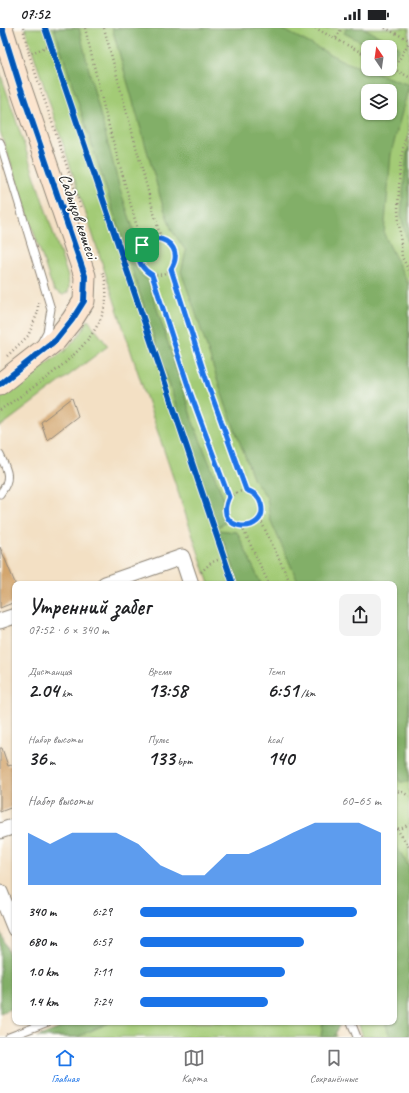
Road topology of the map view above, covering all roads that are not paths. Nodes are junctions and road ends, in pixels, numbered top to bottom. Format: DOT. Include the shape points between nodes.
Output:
graph roads {
  1 [pos="8,36"];
  2 [pos="0,142"];
  3 [pos="31,360"];
  4 [pos="0,384"];
  5 [pos="0,456"];
  6 [pos="0,494"];
  7 [pos="114,581"];
  8 [pos="196,581"];
  9 [pos="12,617"];
  10 [pos="0,621"];
  11 [pos="12,827"];
  12 [pos="0,831"];
  13 [pos="0,892"];
  14 [pos="12,922"];
  15 [pos="40,1025"];
  16 [pos="352,1025"];
  17 [pos="9,1037"];
  18 [pos="357,1037"];
  1 -- 3 [label="street, Садықов көшесі" via="20,86 85,276 84,300 72,320 56,340"];
  2 -- 3 [label="lane" via="51,309 47,332"];
  3 -- 4 [label="street, Садықов көшесі"];
  5 -- 6 [label="lane" via="8,470 6,487"];
  7 -- 8 [label="street" via="182,557"];
  9 -- 10 [label="street"];
  11 -- 12 [label="street"];
  13 -- 14 [label="street"];
  15 -- 17 [label="lane"];
  16 -- 18 [label="lane"];
}
